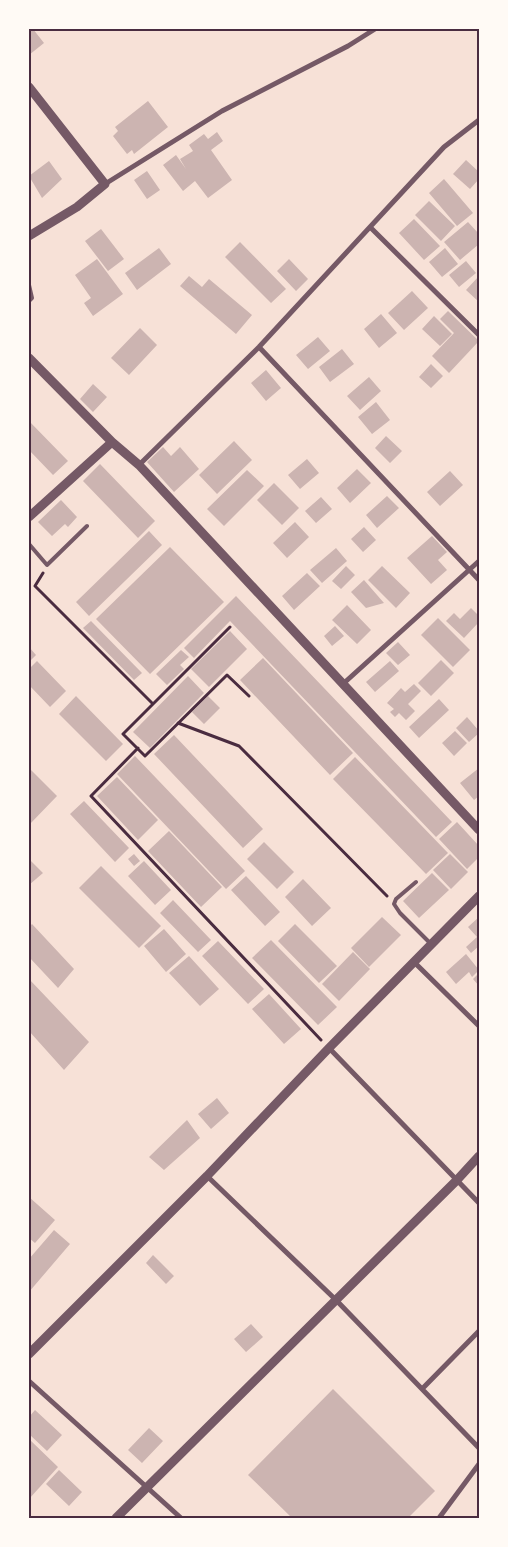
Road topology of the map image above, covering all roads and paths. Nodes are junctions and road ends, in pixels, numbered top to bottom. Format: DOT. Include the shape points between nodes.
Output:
graph roads {
  1 [pos="375,29"];
  2 [pos="29,87"];
  3 [pos="479,120"];
  4 [pos="105,184"];
  5 [pos="370,227"];
  6 [pos="29,236"];
  7 [pos="29,285"];
  8 [pos="29,301"];
  9 [pos="479,335"];
  10 [pos="259,347"];
  11 [pos="29,358"];
  12 [pos="112,442"];
  13 [pos="138,464"];
  14 [pos="29,517"];
  15 [pos="87,526"];
  16 [pos="29,544"];
  17 [pos="479,561"];
  18 [pos="47,565"];
  19 [pos="470,570"];
  20 [pos="479,580"];
  21 [pos="230,627"];
  22 [pos="344,683"];
  23 [pos="249,696"];
  24 [pos="153,704"];
  25 [pos="178,723"];
  26 [pos="138,748"];
  27 [pos="479,830"];
  28 [pos="416,882"];
  29 [pos="479,896"];
  30 [pos="394,904"];
  31 [pos="431,944"];
  32 [pos="414,961"];
  33 [pos="479,1026"];
  34 [pos="329,1048"];
  35 [pos="479,1156"];
  36 [pos="206,1176"];
  37 [pos="456,1180"];
  38 [pos="479,1203"];
  39 [pos="336,1300"];
  40 [pos="479,1331"];
  41 [pos="29,1354"];
  42 [pos="29,1381"];
  43 [pos="422,1389"];
  44 [pos="479,1448"];
  45 [pos="479,1464"];
  46 [pos="146,1488"];
  47 [pos="116,1518"];
  48 [pos="181,1518"];
  49 [pos="440,1518"];
  1 -- 4 [label="street" via="222,111"];
  2 -- 4 [label="street"];
  3 -- 5 [label="street" via="444,147"];
  4 -- 6 [label="street" via="77,207"];
  5 -- 9 [label="street"];
  5 -- 10 [label="street"];
  7 -- 8 [label="lane" via="32,298"];
  10 -- 13 [label="street"];
  10 -- 19 [label="street"];
  11 -- 12 [label="street"];
  12 -- 13 [label="street"];
  12 -- 14 [label="street"];
  13 -- 22 [label="street"];
  15 -- 18 [label="lane"];
  16 -- 18 [label="lane"];
  17 -- 19 [label="street"];
  18 -- 24 [label="path" via="36,586"];
  19 -- 20 [label="street"];
  19 -- 22 [label="street"];
  21 -- 24 [label="path"];
  22 -- 27 [label="street"];
  23 -- 25 [label="path" via="227,675"];
  24 -- 26 [label="path" via="123,734"];
  25 -- 26 [label="path" via="145,756"];
  25 -- 30 [label="path" via="239,746"];
  26 -- 34 [label="path" via="91,796"];
  28 -- 30 [label="lane"];
  29 -- 31 [label="street"];
  30 -- 31 [label="lane"];
  31 -- 32 [label="street"];
  32 -- 33 [label="street"];
  32 -- 34 [label="street"];
  34 -- 36 [label="street"];
  34 -- 37 [label="street"];
  35 -- 37 [label="street"];
  36 -- 39 [label="street"];
  36 -- 41 [label="street"];
  37 -- 38 [label="street"];
  37 -- 39 [label="street"];
  39 -- 43 [label="street"];
  39 -- 46 [label="street"];
  40 -- 43 [label="street"];
  42 -- 46 [label="street"];
  43 -- 44 [label="street"];
  45 -- 49 [label="street"];
  46 -- 47 [label="street"];
  46 -- 48 [label="street"];
}
